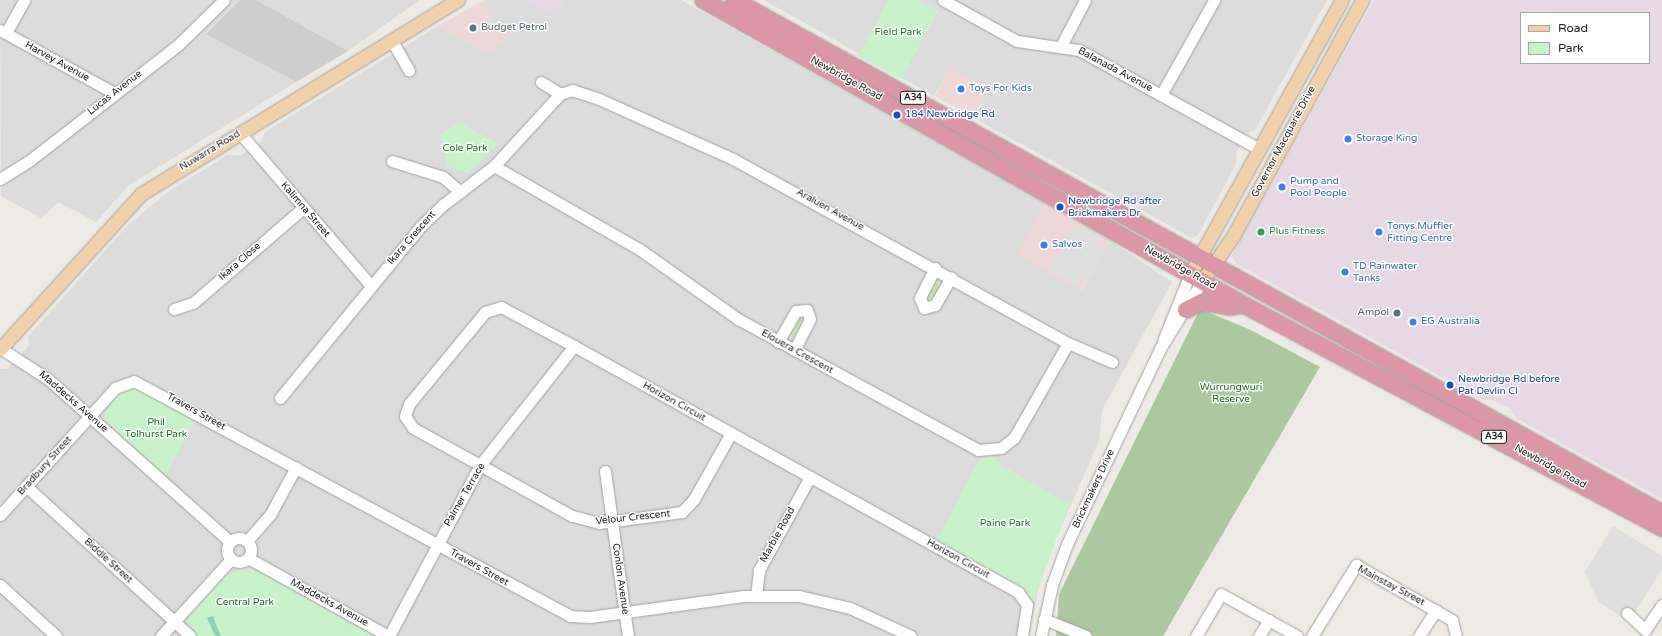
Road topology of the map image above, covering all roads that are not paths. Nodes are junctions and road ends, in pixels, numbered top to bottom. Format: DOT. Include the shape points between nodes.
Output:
graph roads {
  1 [pos="24,0"];
  2 [pos="224,0"];
  3 [pos="458,0"];
  4 [pos="703,0"];
  5 [pos="734,0"];
  6 [pos="943,0"];
  7 [pos="1085,0"];
  8 [pos="1214,0"];
  9 [pos="1342,0"];
  10 [pos="1362,0"];
  11 [pos="3,32"];
  12 [pos="392,41"];
  13 [pos="1060,46"];
  14 [pos="409,70"];
  15 [pos="541,82"];
  16 [pos="114,93"];
  17 [pos="560,94"];
  18 [pos="1161,95"];
  19 [pos="240,133"];
  20 [pos="1259,149"];
  21 [pos="392,160"];
  22 [pos="494,166"];
  23 [pos="0,179"];
  24 [pos="460,192"];
  25 [pos="303,208"];
  26 [pos="1199,256"];
  27 [pos="1216,266"];
  28 [pos="935,268"];
  29 [pos="951,277"];
  30 [pos="1196,278"];
  31 [pos="371,286"];
  32 [pos="1244,305"];
  33 [pos="174,309"];
  34 [pos="1186,310"];
  35 [pos="778,342"];
  36 [pos="1068,342"];
  37 [pos="574,346"];
  38 [pos="1161,347"];
  39 [pos="0,348"];
  40 [pos="794,350"];
  41 [pos="1112,362"];
  42 [pos="280,398"];
  43 [pos="90,416"];
  44 [pos="731,433"];
  45 [pos="480,466"];
  46 [pos="296,467"];
  47 [pos="605,471"];
  48 [pos="810,477"];
  49 [pos="26,486"];
  50 [pos="1662,513"];
  51 [pos="0,515"];
  52 [pos="613,522"];
  53 [pos="1662,528"];
  54 [pos="247,541"];
  55 [pos="230,542"];
  56 [pos="436,544"];
  57 [pos="248,558"];
  58 [pos="231,559"];
  59 [pos="0,585"];
  60 [pos="756,595"];
  61 [pos="1662,605"];
  62 [pos="1436,610"];
  63 [pos="625,612"];
  64 [pos="1627,613"];
  65 [pos="1044,619"];
  66 [pos="1268,620"];
  67 [pos="174,621"];
  68 [pos="1084,635"];
  69 [pos="56,636"];
  70 [pos="161,636"];
  71 [pos="190,636"];
  72 [pos="388,636"];
  73 [pos="628,636"];
  74 [pos="910,636"];
  75 [pos="1022,636"];
  76 [pos="1041,636"];
  77 [pos="1196,636"];
  78 [pos="1259,636"];
  79 [pos="1297,636"];
  80 [pos="1312,636"];
  81 [pos="1419,636"];
  82 [pos="1456,636"];
  1 -- 11 [label="street"];
  2 -- 16 [label="street, Lucas Avenue" via="178,45"];
  3 -- 12 [label="main road, Nuwarra Road"];
  4 -- 30 [label="highway, Newbridge Road / A34"];
  5 -- 26 [label="highway, Newbridge Road / A34"];
  6 -- 13 [label="street, Balanada Avenue" via="1017,41 1034,46"];
  7 -- 13 [label="street"];
  8 -- 18 [label="street"];
  9 -- 20 [label="main road, Governor Macquarie Drive"];
  10 -- 27 [label="main road, Governor Macquarie Drive"];
  11 -- 16 [label="street, Harvey Avenue"];
  12 -- 14 [label="street"];
  12 -- 19 [label="main road, Nuwarra Road"];
  13 -- 18 [label="street, Balanada Avenue" via="1079,50"];
  15 -- 17 [label="street"];
  16 -- 23 [label="street, Lucas Avenue" via="28,161"];
  17 -- 22 [label="street, Ikara Crescent"];
  17 -- 28 [label="street, Araluen Avenue" via="569,90 588,95 733,159"];
  18 -- 20 [label="street, Balanada Avenue"];
  19 -- 25 [label="street, Kalimna Street"];
  19 -- 39 [label="main road, Nuwarra Road" via="132,202"];
  20 -- 26 [label="main road, Governor Macquarie Drive"];
  21 -- 24 [label="street" via="444,177"];
  22 -- 24 [label="street, Ikara Crescent"];
  22 -- 35 [label="street, Elouera Crescent" via="618,236 717,306"];
  24 -- 31 [label="street, Ikara Crescent" via="431,215"];
  25 -- 31 [label="street, Kalimna Street"];
  25 -- 33 [label="street, Ikara Close" via="193,303"];
  26 -- 27 [label="highway, Newbridge Road / A34"];
  26 -- 30 [label="main road, Brickmakers Drive"];
  27 -- 30 [label="main road, Governor Macquarie Drive"];
  27 -- 50 [label="highway, Newbridge Road / A34"];
  28 -- 29 [label="street, Araluen Avenue"];
  28 -- 29 [label="street" via="920,298 924,308 935,305"];
  29 -- 36 [label="street, Araluen Avenue"];
  30 -- 32 [label="highway, Newbridge Road / A34"];
  30 -- 34 [label="street, Brickmakers Drive"];
  30 -- 38 [label="street, Brickmakers Drive" via="1168,320"];
  31 -- 42 [label="street, Ikara Crescent"];
  32 -- 34 [label="highway" via="1231,307 1202,302"];
  32 -- 53 [label="highway, Newbridge Road / A34"];
  34 -- 38 [label="street, Brickmakers Drive"];
  35 -- 40 [label="street, Elouera Crescent"];
  35 -- 40 [label="street" via="796,311 806,309 810,319"];
  36 -- 40 [label="street, Elouera Crescent" via="1020,430 1008,444 986,451 968,446"];
  36 -- 41 [label="street, Araluen Avenue"];
  37 -- 44 [label="street, Horizon Circuit"];
  37 -- 45 [label="street, Palmer Terrace"];
  37 -- 45 [label="street, Horizon Circuit" via="504,308 490,308 409,404 405,416 409,425"];
  38 -- 65 [label="street, Brickmakers Drive" via="1059,563"];
  39 -- 43 [label="street, Maddecks Avenue" via="40,372"];
  43 -- 46 [label="street, Travers Street" via="121,384 141,382"];
  43 -- 49 [label="street, Bradbury Street"];
  43 -- 55 [label="street, Maddecks Avenue"];
  44 -- 48 [label="street, Horizon Circuit"];
  44 -- 52 [label="street, Velour Crescent" via="687,508 670,515"];
  45 -- 52 [label="street, Velour Crescent" via="580,520"];
  45 -- 56 [label="street, Palmer Terrace"];
  46 -- 54 [label="street" via="271,513"];
  46 -- 56 [label="street, Travers Street"];
  47 -- 52 [label="street, Conlon Avenue"];
  48 -- 60 [label="street, Marble Road" via="759,570"];
  48 -- 75 [label="street, Horizon Circuit" via="1021,594 1027,605"];
  49 -- 51 [label="street, Bradbury Street"];
  49 -- 67 [label="street, Biddle Street"];
  52 -- 63 [label="street, Conlon Avenue"];
  54 -- 55 [label="street" via="240,538"];
  54 -- 57 [label="street" via="251,547"];
  55 -- 58 [label="street" via="227,550"];
  56 -- 63 [label="street, Travers Street" via="565,614 579,617"];
  56 -- 72 [label="street, Palmer Terrace"];
  57 -- 58 [label="street" via="239,562"];
  57 -- 72 [label="street, Maddecks Avenue"];
  58 -- 67 [label="street"];
  59 -- 69 [label="street"];
  60 -- 63 [label="street, Travers Street"];
  60 -- 74 [label="street, Travers Street" via="799,596 834,603 865,613"];
  61 -- 64 [label="street" via="1645,630"];
  62 -- 80 [label="street, Mainstay Street" via="1356,565"];
  62 -- 81 [label="street"];
  62 -- 82 [label="street" via="1452,620"];
  63 -- 73 [label="street, Conlon Avenue"];
  65 -- 68 [label="street"];
  65 -- 76 [label="street, Brickmakers Drive"];
  66 -- 77 [label="street" via="1221,594"];
  66 -- 78 [label="street"];
  66 -- 79 [label="street"];
  67 -- 70 [label="street"];
  67 -- 71 [label="street, Biddle Street"];
}
